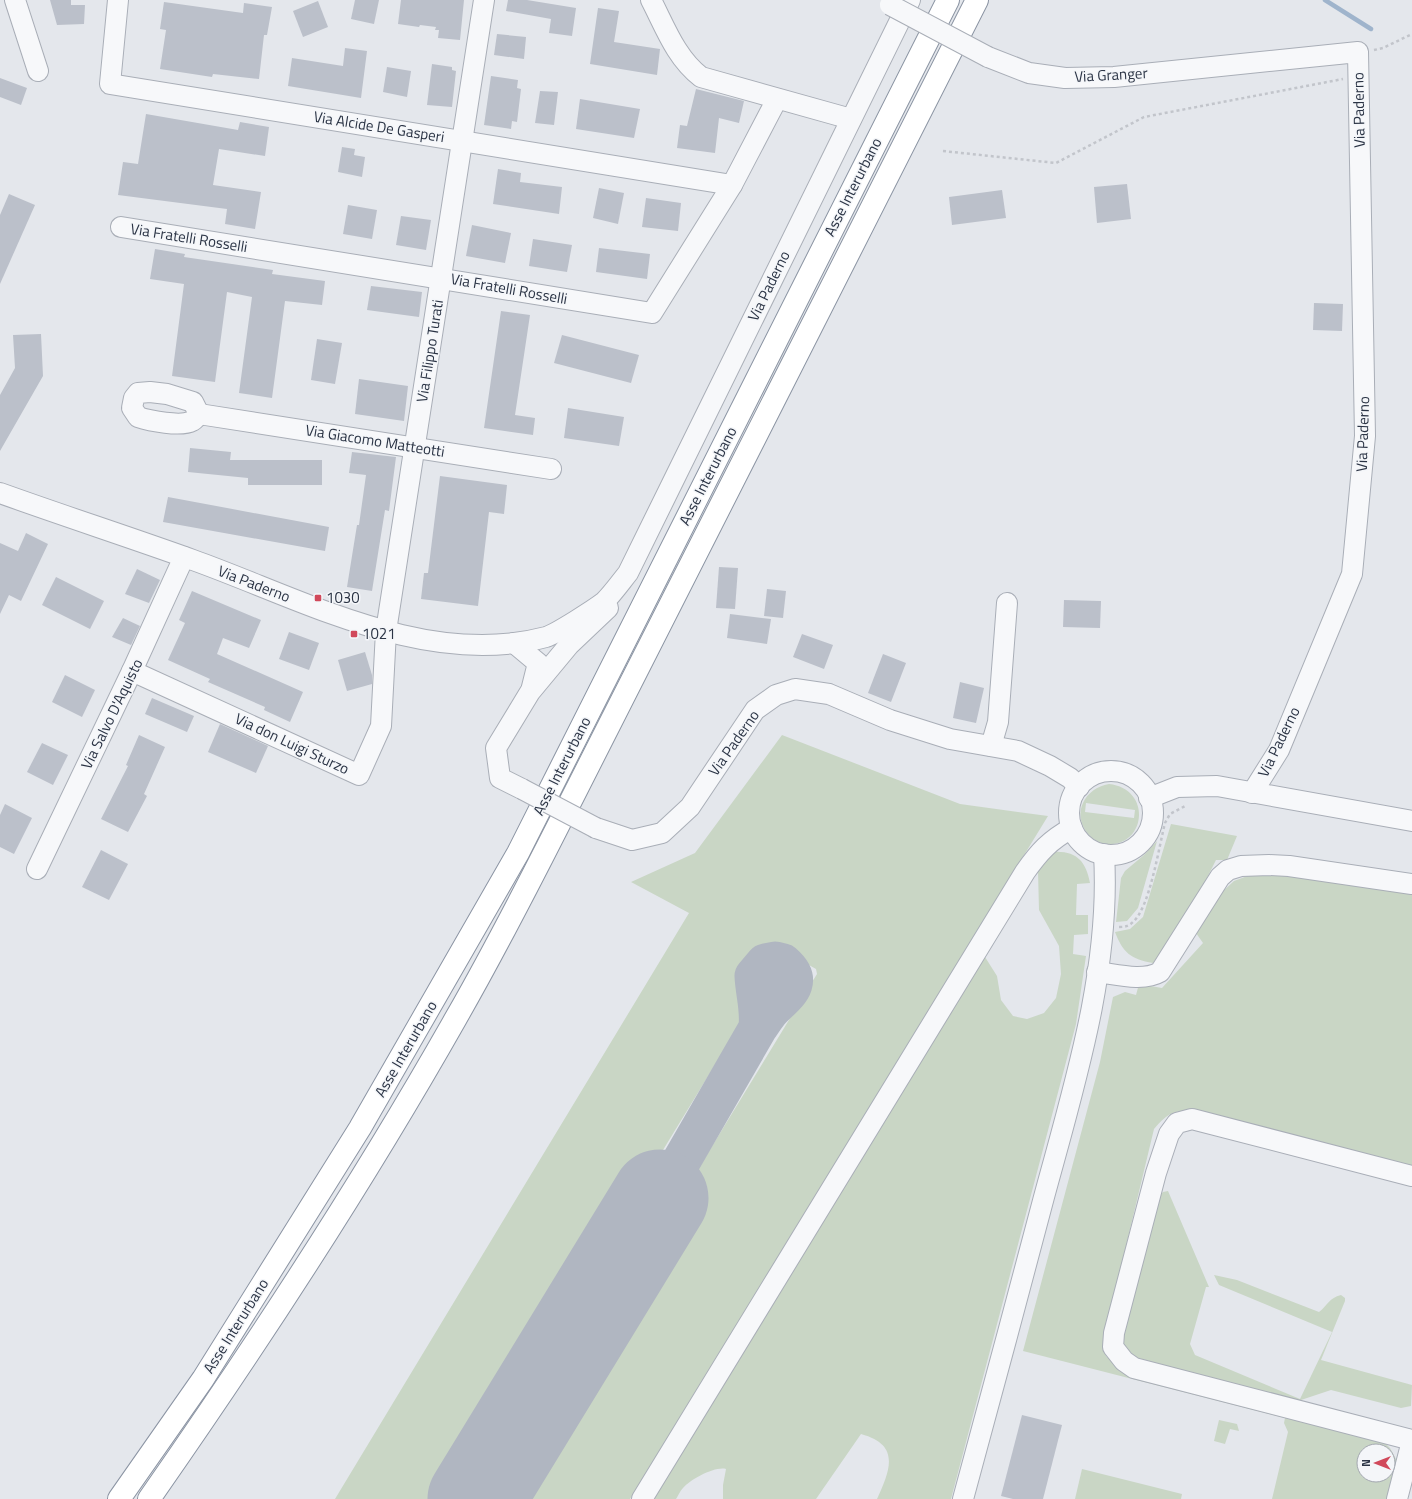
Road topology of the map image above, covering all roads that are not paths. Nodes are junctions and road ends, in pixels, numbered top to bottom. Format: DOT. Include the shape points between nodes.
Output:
graph roads {
  1 [pos="14,0"];
  2 [pos="118,0"];
  3 [pos="484,0"];
  4 [pos="651,0"];
  5 [pos="910,0"];
  6 [pos="948,0"];
  7 [pos="977,0"];
  8 [pos="885,2"];
  9 [pos="1358,52"];
  10 [pos="38,71"];
  11 [pos="777,99"];
  12 [pos="851,119"];
  13 [pos="462,141"];
  14 [pos="732,185"];
  15 [pos="122,227"];
  16 [pos="441,278"];
  17 [pos="199,414"];
  18 [pos="415,447"];
  19 [pos="552,469"];
  20 [pos="0,493"];
  21 [pos="184,557"];
  22 [pos="628,573"];
  23 [pos="1007,603"];
  24 [pos="568,623"];
  25 [pos="386,631"];
  26 [pos="548,636"];
  27 [pos="514,643"];
  28 [pos="569,645"];
  29 [pos="538,663"];
  30 [pos="132,671"];
  31 [pos="530,692"];
  32 [pos="991,746"];
  33 [pos="1079,787"];
  34 [pos="1252,792"];
  35 [pos="1150,798"];
  36 [pos="1412,821"];
  37 [pos="1072,828"];
  38 [pos="1104,854"];
  39 [pos="37,869"];
  40 [pos="1412,884"];
  41 [pos="1097,972"];
  42 [pos="1412,1176"];
  43 [pos="1412,1441"];
  44 [pos="119,1499"];
  45 [pos="149,1499"];
  46 [pos="642,1499"];
  47 [pos="963,1499"];
  48 [pos="1397,1499"];
  1 -- 10 [label="street"];
  2 -- 13 [label="street, Via Alcide De Gasperi" via="110,84"];
  3 -- 13 [label="street, Via Filippo Turati"];
  4 -- 11 [label="street" via="683,59 701,77"];
  5 -- 12 [label="street, Via Paderno"];
  6 -- 44 [label="highway, Asse Interurbano" via="518,853 356,1134 203,1379"];
  7 -- 45 [label="highway, Asse Interurbano" via="552,837 460,1011 346,1204 224,1393"];
  8 -- 9 [label="street, Via Granger, bridge" via="988,57 1029,73 1065,78 1107,78"];
  9 -- 34 [label="street, Via Paderno" via="1365,436 1352,574 1279,750"];
  11 -- 12 [label="street"];
  11 -- 14 [label="street, Via Fratelli Rosselli"];
  12 -- 22 [label="street, Via Paderno"];
  13 -- 14 [label="street, Via Alcide De Gasperi"];
  13 -- 16 [label="street, Via Filippo Turati"];
  14 -- 16 [label="street, Via Fratelli Rosselli" via="652,313"];
  15 -- 16 [label="street, Via Fratelli Rosselli"];
  16 -- 18 [label="street, Via Filippo Turati"];
  17 -- 18 [label="street, Via Giacomo Matteotti"];
  18 -- 19 [label="street, Via Giacomo Matteotti"];
  18 -- 25 [label="street, Via Filippo Turati"];
  20 -- 21 [label="street, Via Paderno"];
  21 -- 25 [label="street, Via Paderno" via="353,622"];
  21 -- 30 [label="street, Via Salvo D'Aquisto"];
  22 -- 24 [label="street, Via Paderno" via="603,602"];
  22 -- 28 [label="street, Via Paderno" via="607,609"];
  23 -- 32 [label="street" via="998,722"];
  24 -- 26 [label="street, Via Paderno"];
  24 -- 28 [label="street"];
  25 -- 27 [label="street, Via Paderno" via="455,643"];
  25 -- 30 [label="street, Via don Luigi Sturzo" via="381,726 359,775"];
  26 -- 27 [label="street, Via Paderno"];
  26 -- 29 [label="street, Via Paderno"];
  27 -- 29 [label="street"];
  28 -- 31 [label="street, Via Paderno"];
  29 -- 31 [label="street, Via Paderno"];
  30 -- 39 [label="street, Via Salvo D'Aquisto"];
  31 -- 32 [label="street, Via Paderno, bridge" via="496,748 500,778 596,828 632,840 662,833 690,807 755,710 776,695 795,689 829,694 890,720 950,739"];
  32 -- 33 [label="street, Via Paderno" via="1018,751 1050,766 1070,778"];
  33 -- 35 [label="street" via="1092,776 1104,772 1117,772 1130,776 1140,784"];
  33 -- 37 [label="street" via="1070,807"];
  34 -- 35 [label="street, Via Paderno" via="1218,786 1199,786 1176,788"];
  34 -- 36 [label="street, Via Paderno"];
  35 -- 38 [label="street" via="1152,819 1146,836 1129,851"];
  37 -- 38 [label="street" via="1083,844 1094,852"];
  37 -- 46 [label="street" via="1039,851 1025,872"];
  38 -- 41 [label="street" via="1103,927"];
  40 -- 41 [label="street" via="1290,866 1241,866 1228,870 1220,877 1160,972 1154,976"];
  41 -- 47 [label="street" via="1082,1056"];
  42 -- 43 [label="street" via="1192,1119 1176,1123 1169,1134 1156,1173 1114,1333 1113,1348 1134,1368"];
  43 -- 48 [label="street"];
}
